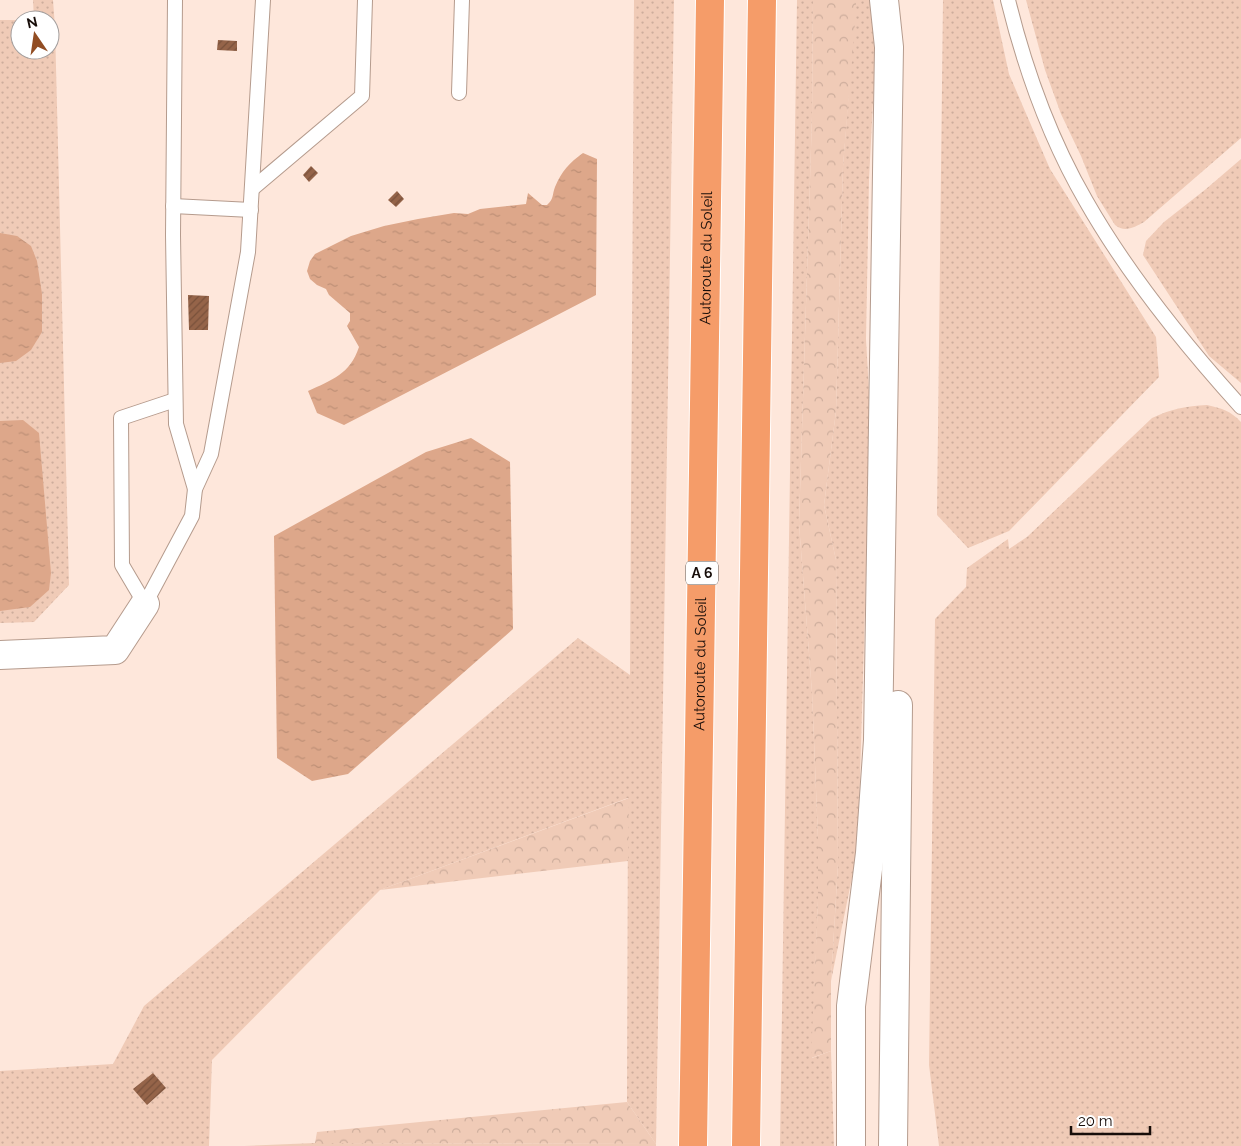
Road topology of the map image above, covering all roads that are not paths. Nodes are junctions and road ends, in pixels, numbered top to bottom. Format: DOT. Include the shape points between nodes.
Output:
graph roads {
  1 [pos="175,0"];
  2 [pos="263,0"];
  3 [pos="366,0"];
  4 [pos="462,0"];
  5 [pos="710,0"];
  6 [pos="762,0"];
  7 [pos="884,0"];
  8 [pos="902,0"];
  9 [pos="1008,0"];
  10 [pos="459,93"];
  11 [pos="252,189"];
  12 [pos="173,206"];
  13 [pos="251,210"];
  14 [pos="175,400"];
  15 [pos="1241,408"];
  16 [pos="195,489"];
  17 [pos="144,604"];
  18 [pos="0,656"];
  19 [pos="693,1146"];
  20 [pos="746,1146"];
  21 [pos="851,1146"];
  22 [pos="893,1146"];
  1 -- 12 [label="lane"];
  2 -- 11 [label="lane"];
  3 -- 11 [label="lane" via="362,96"];
  4 -- 10 [label="lane"];
  5 -- 19 [label="highway, Autoroute du Soleil / A 6"];
  6 -- 20 [label="highway"];
  7 -- 21 [label="main road" via="889,47 878,740 870,853 851,1006"];
  8 -- 22 [label="main road" via="906,178"];
  9 -- 15 [label="lane" via="1026,64 1044,111 1086,202 1120,257"];
  11 -- 13 [label="lane"];
  12 -- 13 [label="lane"];
  12 -- 14 [label="lane"];
  13 -- 16 [label="lane" via="248,252 212,454"];
  14 -- 16 [label="lane" via="176,424"];
  14 -- 17 [label="lane" via="121,418 122,566"];
  16 -- 17 [label="lane" via="192,516"];
  17 -- 18 [label="main road" via="115,650"];
}
